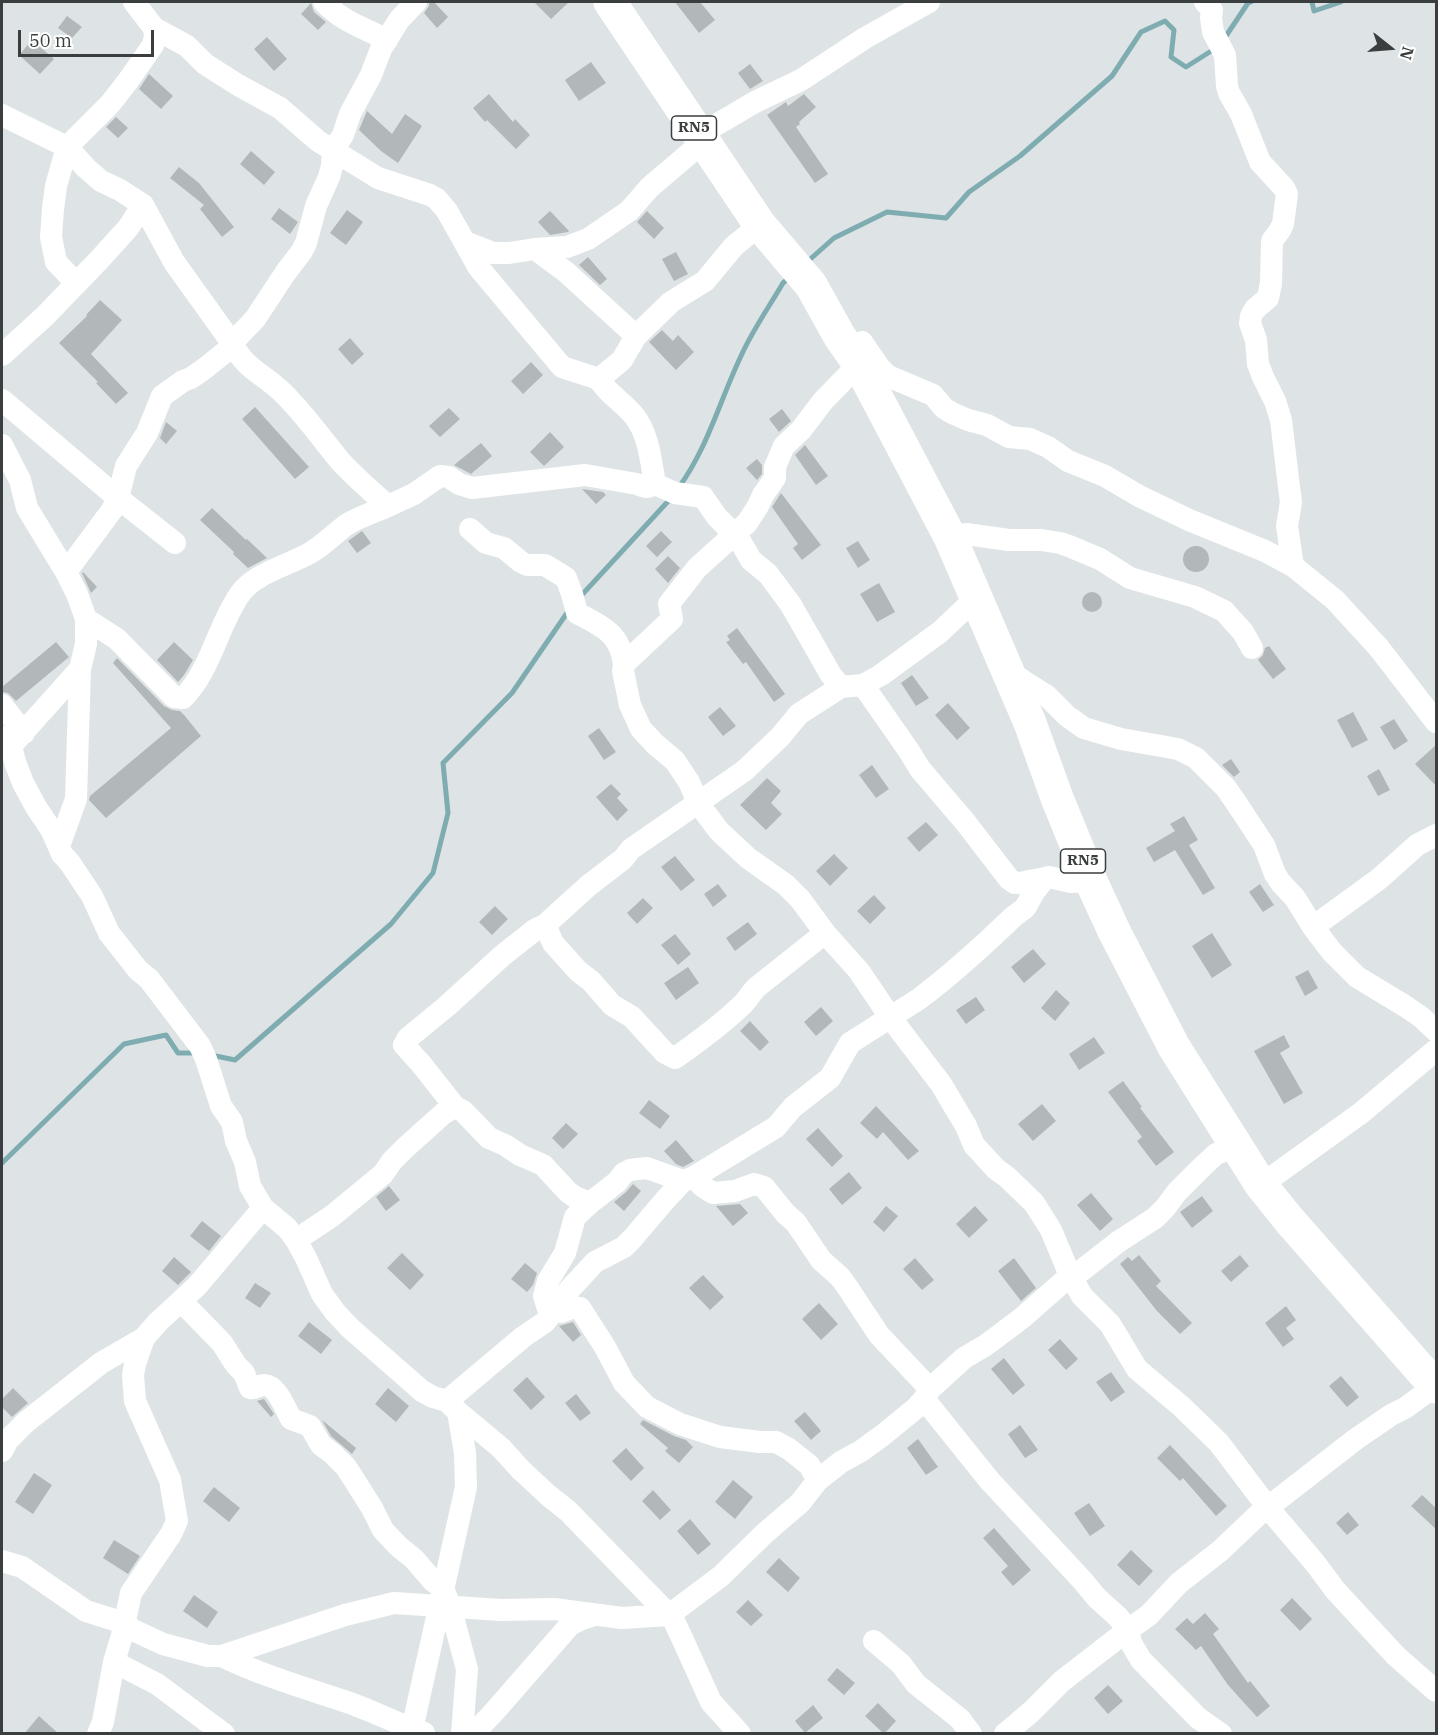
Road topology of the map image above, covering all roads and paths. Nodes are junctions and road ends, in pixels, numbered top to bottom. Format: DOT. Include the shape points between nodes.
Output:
graph roads {
  1 [pos="134,2"];
  2 [pos="324,2"];
  3 [pos="416,2"];
  4 [pos="610,2"];
  5 [pos="929,2"];
  6 [pos="1205,2"];
  7 [pos="154,28"];
  8 [pos="387,40"];
  9 [pos="2,115"];
  10 [pos="701,138"];
  11 [pos="68,147"];
  12 [pos="333,150"];
  13 [pos="143,205"];
  14 [pos="760,225"];
  15 [pos="465,242"];
  16 [pos="535,249"];
  17 [pos="76,283"];
  18 [pos="636,336"];
  19 [pos="840,337"];
  20 [pos="232,343"];
  21 [pos="2,356"];
  22 [pos="859,364"];
  23 [pos="599,379"];
  24 [pos="2,400"];
  25 [pos="27,422"];
  26 [pos="2,448"];
  27 [pos="655,484"];
  28 [pos="118,498"];
  29 [pos="388,506"];
  30 [pos="470,529"];
  31 [pos="735,535"];
  32 [pos="950,537"];
  33 [pos="175,543"];
  34 [pos="1293,566"];
  35 [pos="66,572"];
  36 [pos="977,597"];
  37 [pos="86,619"];
  38 [pos="1252,648"];
  39 [pos="624,664"];
  40 [pos="80,669"];
  41 [pos="1008,672"];
  42 [pos="852,686"];
  43 [pos="2,705"];
  44 [pos="1437,722"];
  45 [pos="12,738"];
  46 [pos="698,803"];
  47 [pos="1437,835"];
  48 [pos="60,846"];
  49 [pos="1045,878"];
  50 [pos="1091,881"];
  51 [pos="545,926"];
  52 [pos="1313,927"];
  53 [pos="825,933"];
  54 [pos="890,1017"];
  55 [pos="1437,1031"];
  56 [pos="1437,1050"];
  57 [pos="455,1107"];
  58 [pos="1237,1146"];
  59 [pos="688,1179"];
  60 [pos="1261,1185"];
  61 [pos="590,1203"];
  62 [pos="263,1208"];
  63 [pos="296,1240"];
  64 [pos="1072,1278"];
  65 [pos="181,1301"];
  66 [pos="552,1312"];
  67 [pos="144,1338"];
  68 [pos="1433,1375"];
  69 [pos="927,1394"];
  70 [pos="452,1407"];
  71 [pos="2,1451"];
  72 [pos="818,1480"];
  73 [pos="1269,1509"];
  74 [pos="2,1561"];
  75 [pos="444,1600"];
  76 [pos="86,1611"];
  77 [pos="594,1615"];
  78 [pos="669,1615"];
  79 [pos="1128,1630"];
  80 [pos="122,1640"];
  81 [pos="874,1641"];
  82 [pos="222,1656"];
  83 [pos="1437,1691"];
  84 [pos="416,1732"];
  85 [pos="98,1734"];
  86 [pos="224,1734"];
  87 [pos="462,1734"];
  88 [pos="473,1734"];
  89 [pos="740,1734"];
  90 [pos="971,1734"];
  91 [pos="1005,1734"];
  92 [pos="1221,1734"];
  1 -- 7 [label="street"];
  2 -- 8 [label="street" via="345,21"];
  3 -- 8 [label="street"];
  4 -- 10 [label="highway, RN5"];
  5 -- 10 [label="street" via="801,80 755,102"];
  6 -- 34 [label="street" via="1212,10 1213,32 1225,55 1229,93 1260,162 1287,191 1283,224 1271,246 1268,298 1256,309 1250,323 1258,364 1281,420 1291,494 1287,526"];
  7 -- 11 [label="street" via="153,45 128,81"];
  7 -- 12 [label="street" via="188,46 205,64 238,86 280,108"];
  8 -- 12 [label="street"];
  9 -- 11 [label="street"];
  10 -- 14 [label="highway, RN5"];
  10 -- 16 [label="street" via="629,211 588,239 567,247"];
  11 -- 13 [label="street" via="101,181"];
  11 -- 17 [label="street" via="56,186 51,237 56,262"];
  12 -- 15 [label="street" via="378,178 437,199"];
  12 -- 20 [label="street" via="332,166 302,251 255,319"];
  13 -- 17 [label="street" via="128,228"];
  13 -- 20 [label="street" via="185,279"];
  14 -- 18 [label="street" via="734,246 705,281 671,302"];
  14 -- 19 [label="highway, RN5" via="811,285"];
  15 -- 16 [label="street" via="493,253"];
  15 -- 23 [label="street" via="479,268 562,367"];
  16 -- 18 [label="street"];
  17 -- 21 [label="street"];
  18 -- 23 [label="street" via="622,360"];
  19 -- 22 [label="highway, RN5"];
  19 -- 34 [label="street" via="859,340 888,376 933,395 952,413 1009,437 1030,439 1048,447 1139,496"];
  20 -- 28 [label="street" via="204,369 162,396 147,433 126,466"];
  20 -- 29 [label="street" via="247,364 281,391 349,470"];
  22 -- 31 [label="street" via="784,446 773,482"];
  22 -- 32 [label="highway, RN5"];
  23 -- 27 [label="street" via="641,427"];
  24 -- 25 [label="street"];
  25 -- 26 [label="street" via="15,441"];
  25 -- 28 [label="street"];
  26 -- 35 [label="street" via="20,480 27,508"];
  27 -- 29 [label="street" via="648,488 585,474 472,488 440,476"];
  27 -- 31 [label="street" via="675,494 703,497"];
  28 -- 33 [label="street"];
  28 -- 35 [label="street" via="105,523"];
  29 -- 37 [label="street" via="348,524 309,554 255,580 241,592 203,672 183,699 174,696 117,639"];
  30 -- 39 [label="street" via="486,543 504,548 521,562 544,566 566,578 577,613 611,633 623,652"];
  31 -- 39 [label="street" via="697,568 672,601 672,619"];
  31 -- 42 [label="street" via="751,560 768,574 791,605 831,675"];
  32 -- 36 [label="highway, RN5"];
  32 -- 38 [label="street" via="966,534 1069,546 1130,578 1195,597 1224,611"];
  34 -- 44 [label="street" via="1335,600"];
  35 -- 37 [label="street"];
  36 -- 41 [label="highway, RN5"];
  36 -- 42 [label="street" via="940,632 895,665"];
  37 -- 40 [label="street"];
  39 -- 46 [label="street" via="634,716 645,734 682,770"];
  40 -- 45 [label="street"];
  40 -- 48 [label="street" via="76,799"];
  41 -- 50 [label="highway, RN5"];
  41 -- 52 [label="street" via="1047,696 1084,728 1178,749 1196,758 1237,804 1264,845 1275,874"];
  42 -- 46 [label="street" via="799,714 744,771"];
  42 -- 49 [label="street" via="909,751 1009,879 1019,883"];
  43 -- 45 [label="street"];
  45 -- 48 [label="street" via="23,783"];
  46 -- 51 [label="street" via="631,849"];
  46 -- 53 [label="street" via="742,853 800,899"];
  47 -- 52 [label="street" via="1417,845 1379,879"];
  48 -- 62 [label="street" via="92,896 109,933 200,1046 221,1106 232,1122 250,1186"];
  49 -- 50 [label="street"];
  49 -- 54 [label="street" via="1020,913 930,991"];
  50 -- 58 [label="highway, RN5" via="1174,1047"];
  51 -- 53 [label="street" via="553,943 578,971 675,1058 699,1042 757,987"];
  51 -- 57 [label="street" via="536,928 503,955 404,1043"];
  52 -- 55 [label="street" via="1357,977"];
  53 -- 54 [label="street" via="859,971"];
  54 -- 59 [label="street" via="849,1043 830,1078 793,1107 776,1127"];
  54 -- 64 [label="street" via="941,1084 974,1145 1042,1215"];
  56 -- 60 [label="street" via="1361,1113"];
  57 -- 61 [label="street" via="489,1138 543,1165 568,1192"];
  57 -- 63 [label="street" via="405,1148 383,1174"];
  58 -- 60 [label="highway, RN5"];
  58 -- 64 [label="street" via="1216,1154 1160,1213"];
  59 -- 61 [label="street" via="647,1168 630,1170"];
  59 -- 66 [label="street" via="632,1239 595,1262"];
  59 -- 69 [label="street" via="712,1192 735,1191 754,1184 764,1187 796,1223 821,1260 840,1277 879,1335"];
  60 -- 68 [label="highway, RN5"];
  61 -- 66 [label="street" via="575,1217 565,1253 548,1281 544,1296"];
  62 -- 63 [label="street"];
  62 -- 65 [label="street"];
  63 -- 70 [label="street" via="322,1294 350,1328 422,1391"];
  64 -- 69 [label="street" via="964,1358"];
  64 -- 73 [label="street" via="1082,1296 1110,1324 1137,1370 1219,1443"];
  65 -- 67 [label="street"];
  65 -- 75 [label="street" via="222,1343 250,1388 268,1386 284,1402 291,1419 313,1429 321,1445 346,1467 383,1530 420,1565"];
  66 -- 70 [label="street"];
  66 -- 72 [label="street" via="580,1308 624,1383 647,1407 667,1419 720,1437 776,1442 809,1465"];
  67 -- 71 [label="street" via="101,1363 26,1422"];
  67 -- 80 [label="street" via="133,1375 135,1401 170,1480 177,1521 131,1593"];
  68 -- 73 [label="street" via="1405,1408 1356,1440"];
  69 -- 72 [label="street" via="878,1439"];
  69 -- 79 [label="street" via="988,1480"];
  70 -- 75 [label="street" via="465,1453 466,1487"];
  70 -- 78 [label="street" via="568,1511"];
  72 -- 78 [label="street" via="800,1503 721,1576"];
  73 -- 79 [label="street"];
  73 -- 83 [label="street" via="1349,1606 1396,1656"];
  74 -- 76 [label="street" via="26,1570"];
  75 -- 77 [label="street" via="513,1610 554,1609"];
  75 -- 82 [label="street" via="394,1603 345,1615"];
  75 -- 84 [label="street"];
  75 -- 87 [label="street" via="467,1669"];
  76 -- 80 [label="street"];
  76 -- 80 [label="street" via="103,1631"];
  77 -- 78 [label="street"];
  77 -- 88 [label="street" via="570,1625"];
  78 -- 89 [label="street" via="711,1702"];
  79 -- 91 [label="street" via="1062,1681"];
  79 -- 92 [label="street" via="1141,1660 1198,1718"];
  80 -- 82 [label="street"];
  80 -- 85 [label="street"];
  80 -- 86 [label="street" via="157,1684"];
  81 -- 90 [label="street" via="901,1664 916,1684 960,1719"];
  82 -- 84 [label="street"];
}
